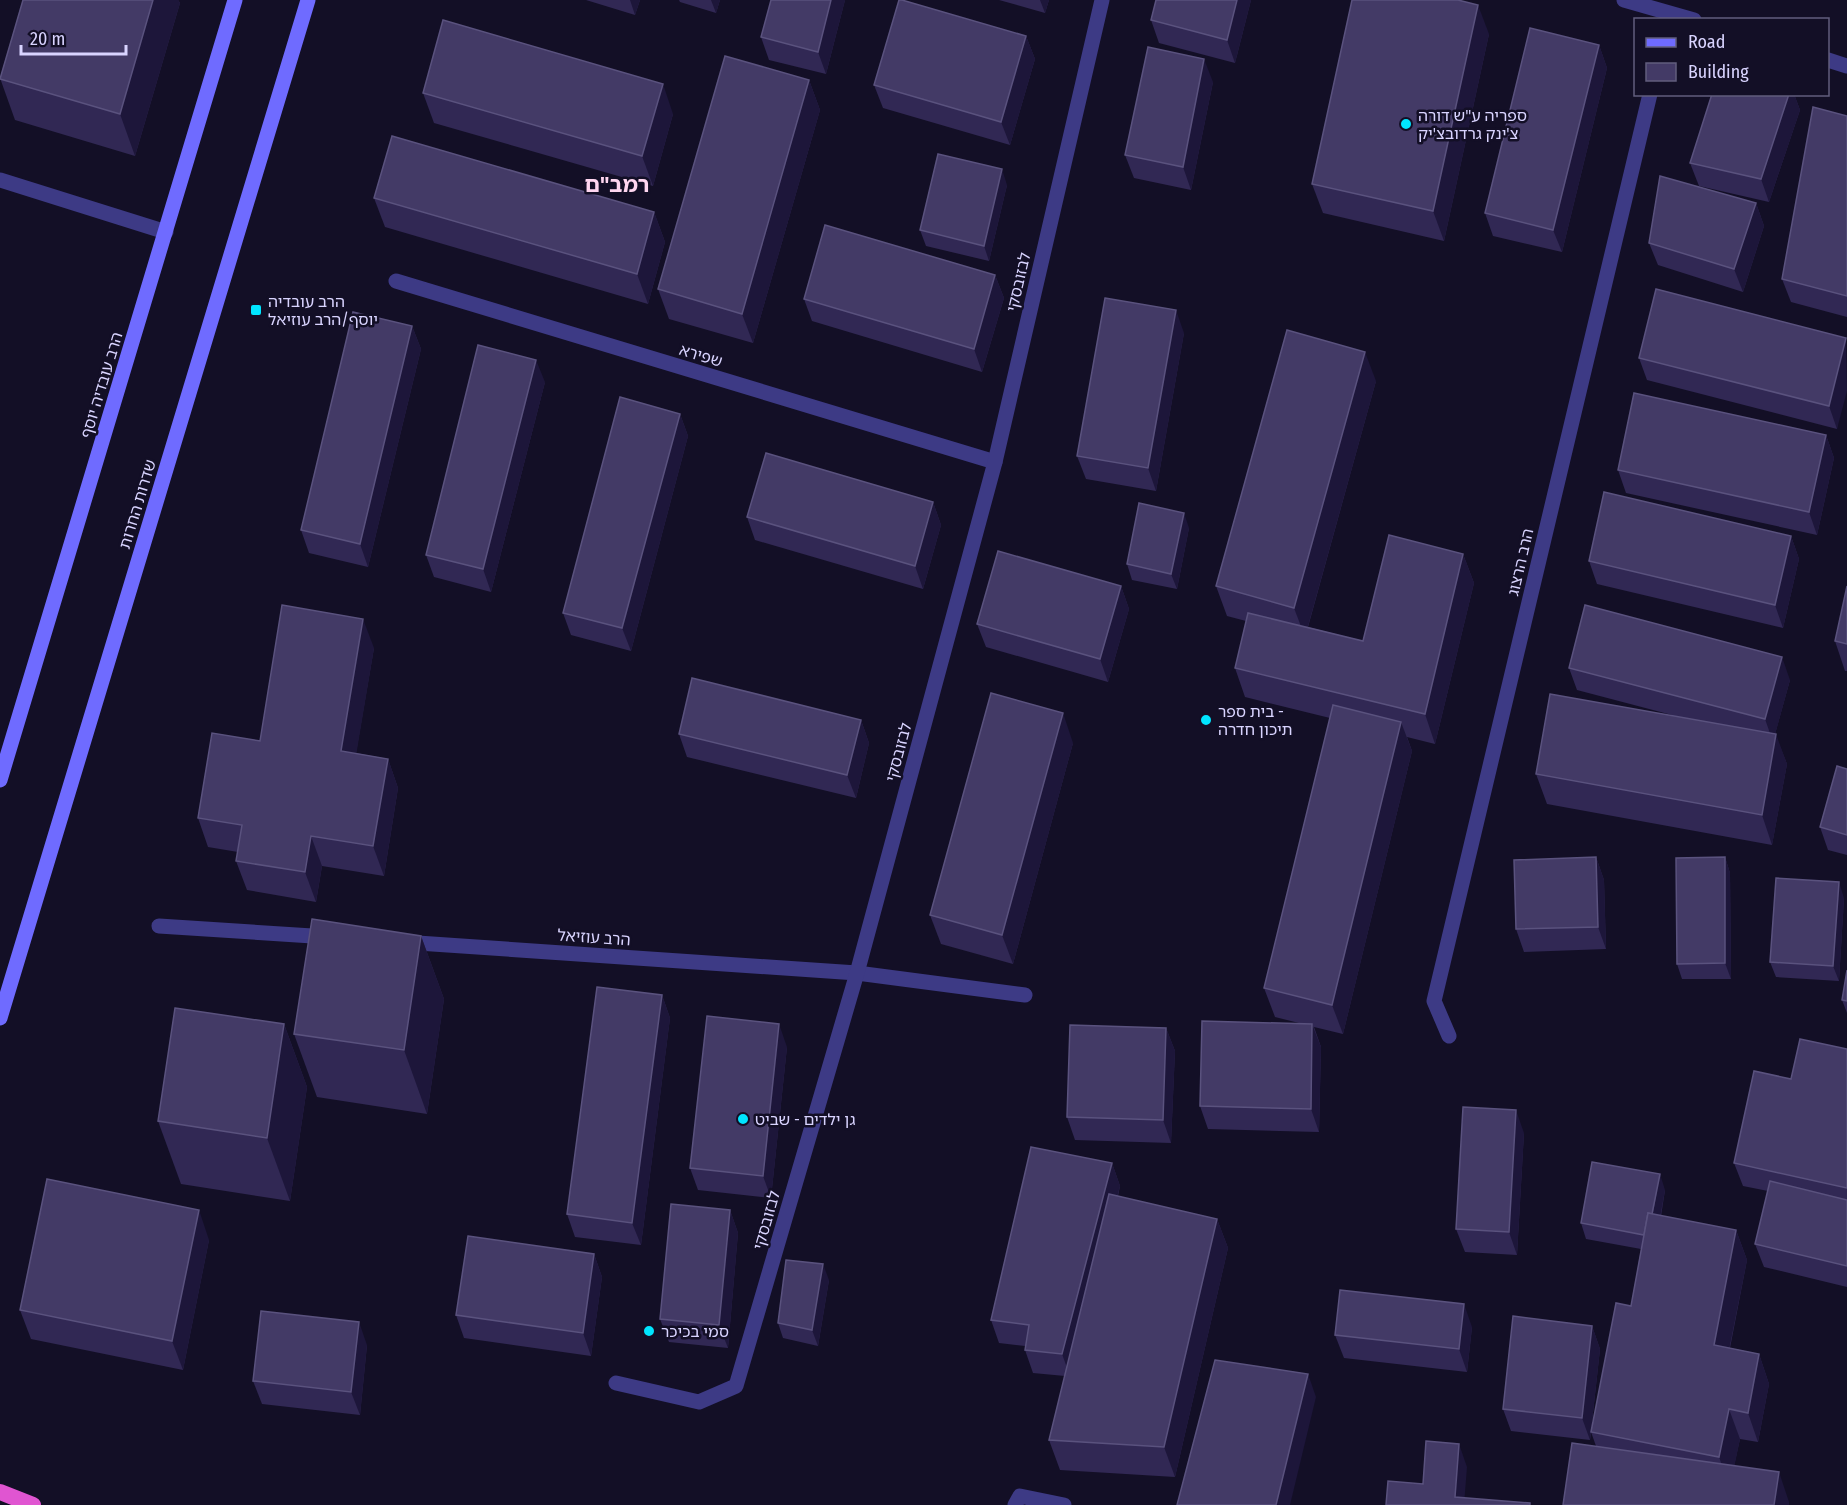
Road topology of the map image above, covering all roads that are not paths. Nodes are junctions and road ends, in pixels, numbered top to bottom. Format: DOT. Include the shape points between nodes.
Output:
graph roads {
  1 [pos="235,0"];
  2 [pos="308,0"];
  3 [pos="1102,0"];
  4 [pos="1624,0"];
  5 [pos="1668,16"];
  6 [pos="1829,61"];
  7 [pos="1847,66"];
  8 [pos="1650,96"];
  9 [pos="0,180"];
  10 [pos="166,232"];
  11 [pos="396,281"];
  12 [pos="995,462"];
  13 [pos="0,780"];
  14 [pos="159,926"];
  15 [pos="348,938"];
  16 [pos="384,941"];
  17 [pos="857,973"];
  18 [pos="1025,994"];
  19 [pos="0,1018"];
  20 [pos="1449,1036"];
  21 [pos="616,1383"];
  22 [pos="0,1492"];
  23 [pos="0,1503"];
  24 [pos="16,1505"];
  25 [pos="33,1505"];
  26 [pos="1015,1505"];
  27 [pos="1064,1505"];
  1 -- 10 [label="main road, הרב עובדיה יוסף"];
  2 -- 19 [label="main road, שדרות החרות"];
  3 -- 12 [label="street, לבזובסקי"];
  4 -- 5 [label="street"];
  6 -- 7 [label="street"];
  8 -- 20 [label="street, הרב הרצוג" via="1434,1001"];
  9 -- 10 [label="street"];
  10 -- 13 [label="main road, הרב עובדיה יוסף"];
  11 -- 12 [label="street, שפירא"];
  12 -- 17 [label="street, לבזובסקי"];
  14 -- 15 [label="street"];
  16 -- 17 [label="street, הרב עוזיאל"];
  17 -- 18 [label="street, הרב עוזיאל"];
  17 -- 21 [label="street, לבזובסקי" via="736,1386 699,1402"];
  22 -- 25 [label="highway"];
  23 -- 24 [label="highway"];
  26 -- 27 [label="street" via="1020,1496"];
}
